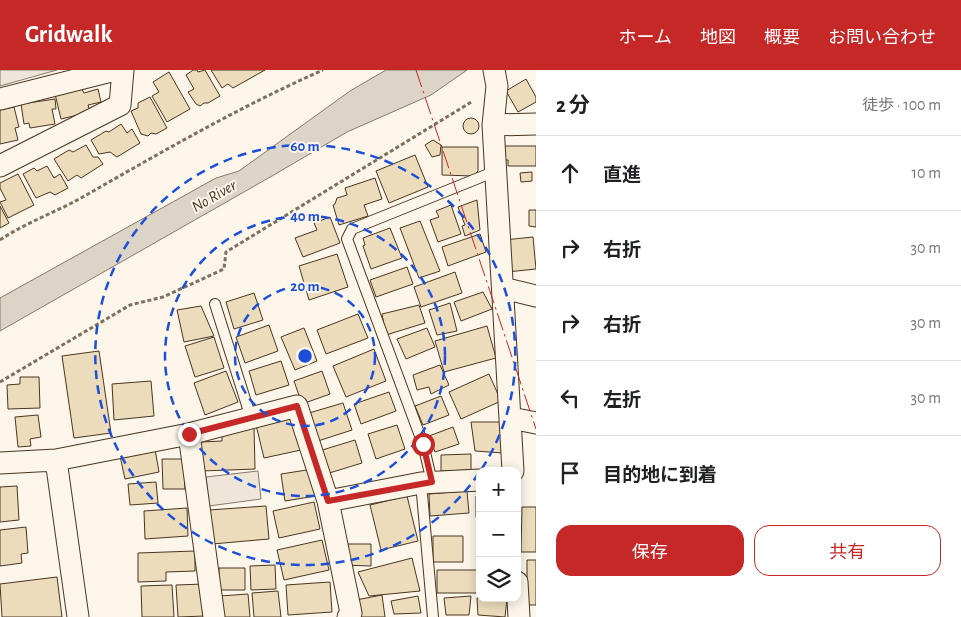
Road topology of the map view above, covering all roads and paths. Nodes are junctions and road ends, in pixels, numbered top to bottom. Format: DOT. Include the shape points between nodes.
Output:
graph roads {
  1 [pos="115,70"];
  2 [pos="123,70"];
  3 [pos="323,70"];
  4 [pos="496,79"];
  5 [pos="0,99"];
  6 [pos="536,124"];
  7 [pos="493,125"];
  8 [pos="0,166"];
  9 [pos="496,171"];
  10 [pos="0,240"];
  11 [pos="503,288"];
  12 [pos="536,296"];
  13 [pos="215,304"];
  14 [pos="0,382"];
  15 [pos="252,418"];
  16 [pos="511,418"];
  17 [pos="536,423"];
  18 [pos="189,434"];
  19 [pos="56,460"];
  20 [pos="0,463"];
  21 [pos="513,467"];
  22 [pos="476,480"];
  23 [pos="427,482"];
  24 [pos="328,501"];
  25 [pos="518,602"];
  26 [pos="78,617"];
  27 [pos="214,617"];
  28 [pos="348,617"];
  29 [pos="433,617"];
  30 [pos="518,617"];
  1 -- 5 [label="street"];
  2 -- 8 [label="street" via="120,105"];
  3 -- 10 [label="path" via="270,93"];
  4 -- 7 [label="street"];
  4 -- 14 [label="path" via="226,252 224,269 163,297 130,305"];
  6 -- 7 [label="street"];
  7 -- 9 [label="street"];
  9 -- 11 [label="street"];
  9 -- 23 [label="lane" via="352,229 347,239 423,444"];
  11 -- 12 [label="street"];
  11 -- 16 [label="street"];
  13 -- 15 [label="lane"];
  15 -- 18 [label="street"];
  15 -- 24 [label="street" via="297,406"];
  16 -- 17 [label="street"];
  16 -- 21 [label="street"];
  18 -- 19 [label="street"];
  18 -- 27 [label="street"];
  19 -- 20 [label="street"];
  19 -- 26 [label="street"];
  22 -- 23 [label="street"];
  23 -- 24 [label="street"];
  23 -- 29 [label="lane"];
  24 -- 28 [label="street" via="351,613"];
  25 -- 30 [label="street"];
}
